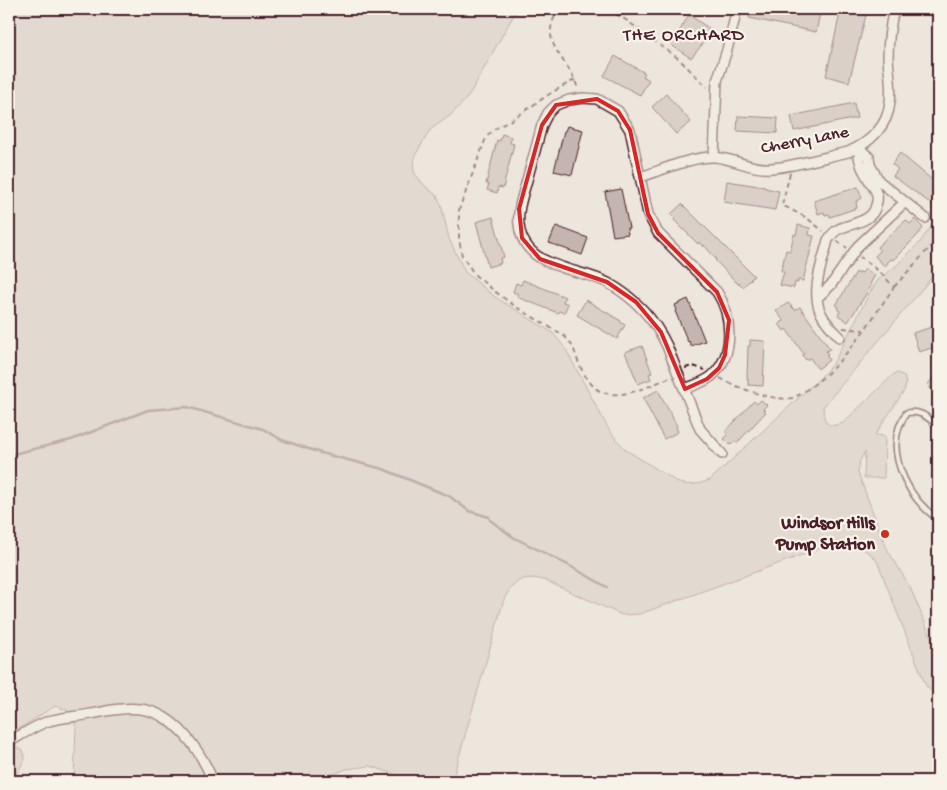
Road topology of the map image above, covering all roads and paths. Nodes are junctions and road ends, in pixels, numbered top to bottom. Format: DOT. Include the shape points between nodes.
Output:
graph roads {
  1 [pos="560,9"];
  2 [pos="608,9"];
  3 [pos="737,9"];
  4 [pos="894,9"];
  5 [pos="575,80"];
  6 [pos="717,90"];
  7 [pos="579,98"];
  8 [pos="859,148"];
  9 [pos="714,157"];
  10 [pos="789,165"];
  11 [pos="641,177"];
  12 [pos="904,202"];
  13 [pos="925,218"];
  14 [pos="831,236"];
  15 [pos="853,252"];
  16 [pos="894,287"];
  17 [pos="817,298"];
  18 [pos="831,327"];
  19 [pos="864,330"];
  20 [pos="840,338"];
  21 [pos="678,372"];
  22 [pos="714,374"];
  23 [pos="685,389"];
  24 [pos="938,426"];
  25 [pos="722,454"];
  26 [pos="938,519"];
  27 [pos="9,742"];
  28 [pos="213,781"];
  1 -- 5 [label="path" via="553,22 551,39"];
  2 -- 6 [label="path" via="679,60 704,86"];
  3 -- 6 [label="street"];
  4 -- 8 [label="street, Cherry Lane" via="888,57 890,103 885,122"];
  5 -- 7 [label="path"];
  5 -- 21 [label="path" via="555,89 486,138 459,210 462,256 475,275 493,290 570,341 594,388 613,394 627,392"];
  6 -- 9 [label="street"];
  7 -- 11 [label="street" via="597,99 618,111 630,130"];
  7 -- 21 [label="street" via="556,104 542,125 519,209 522,238 540,259 607,282 636,302 661,332"];
  8 -- 10 [label="street, Cherry Lane"];
  8 -- 12 [label="street" via="868,157 879,181"];
  8 -- 14 [label="street" via="858,157 865,176 877,193 876,208 864,220 837,230"];
  9 -- 10 [label="street, Cherry Lane" via="751,167"];
  9 -- 11 [label="street, Cherry Lane"];
  10 -- 14 [label="path" via="791,176 782,205"];
  11 -- 22 [label="street" via="648,214 658,233 725,304 729,320 726,355"];
  12 -- 13 [label="street"];
  12 -- 15 [label="street"];
  13 -- 16 [label="path" via="932,226 934,241"];
  14 -- 15 [label="path"];
  14 -- 17 [label="street" via="818,281"];
  15 -- 16 [label="path"];
  15 -- 17 [label="street" via="831,285"];
  16 -- 19 [label="path"];
  17 -- 18 [label="street" via="820,312"];
  18 -- 19 [label="path"];
  18 -- 20 [label="street"];
  19 -- 22 [label="path" via="824,378 794,398 743,390"];
  21 -- 22 [label="path" via="693,366"];
  21 -- 23 [label="street"];
  22 -- 23 [label="street"];
  23 -- 25 [label="street" via="700,430"];
  24 -- 26 [label="lane" via="915,411 906,413 899,428 897,445 899,465 906,482 916,498"];
  27 -- 28 [label="street" via="47,722 124,708 142,709 167,721 190,740"];
}
